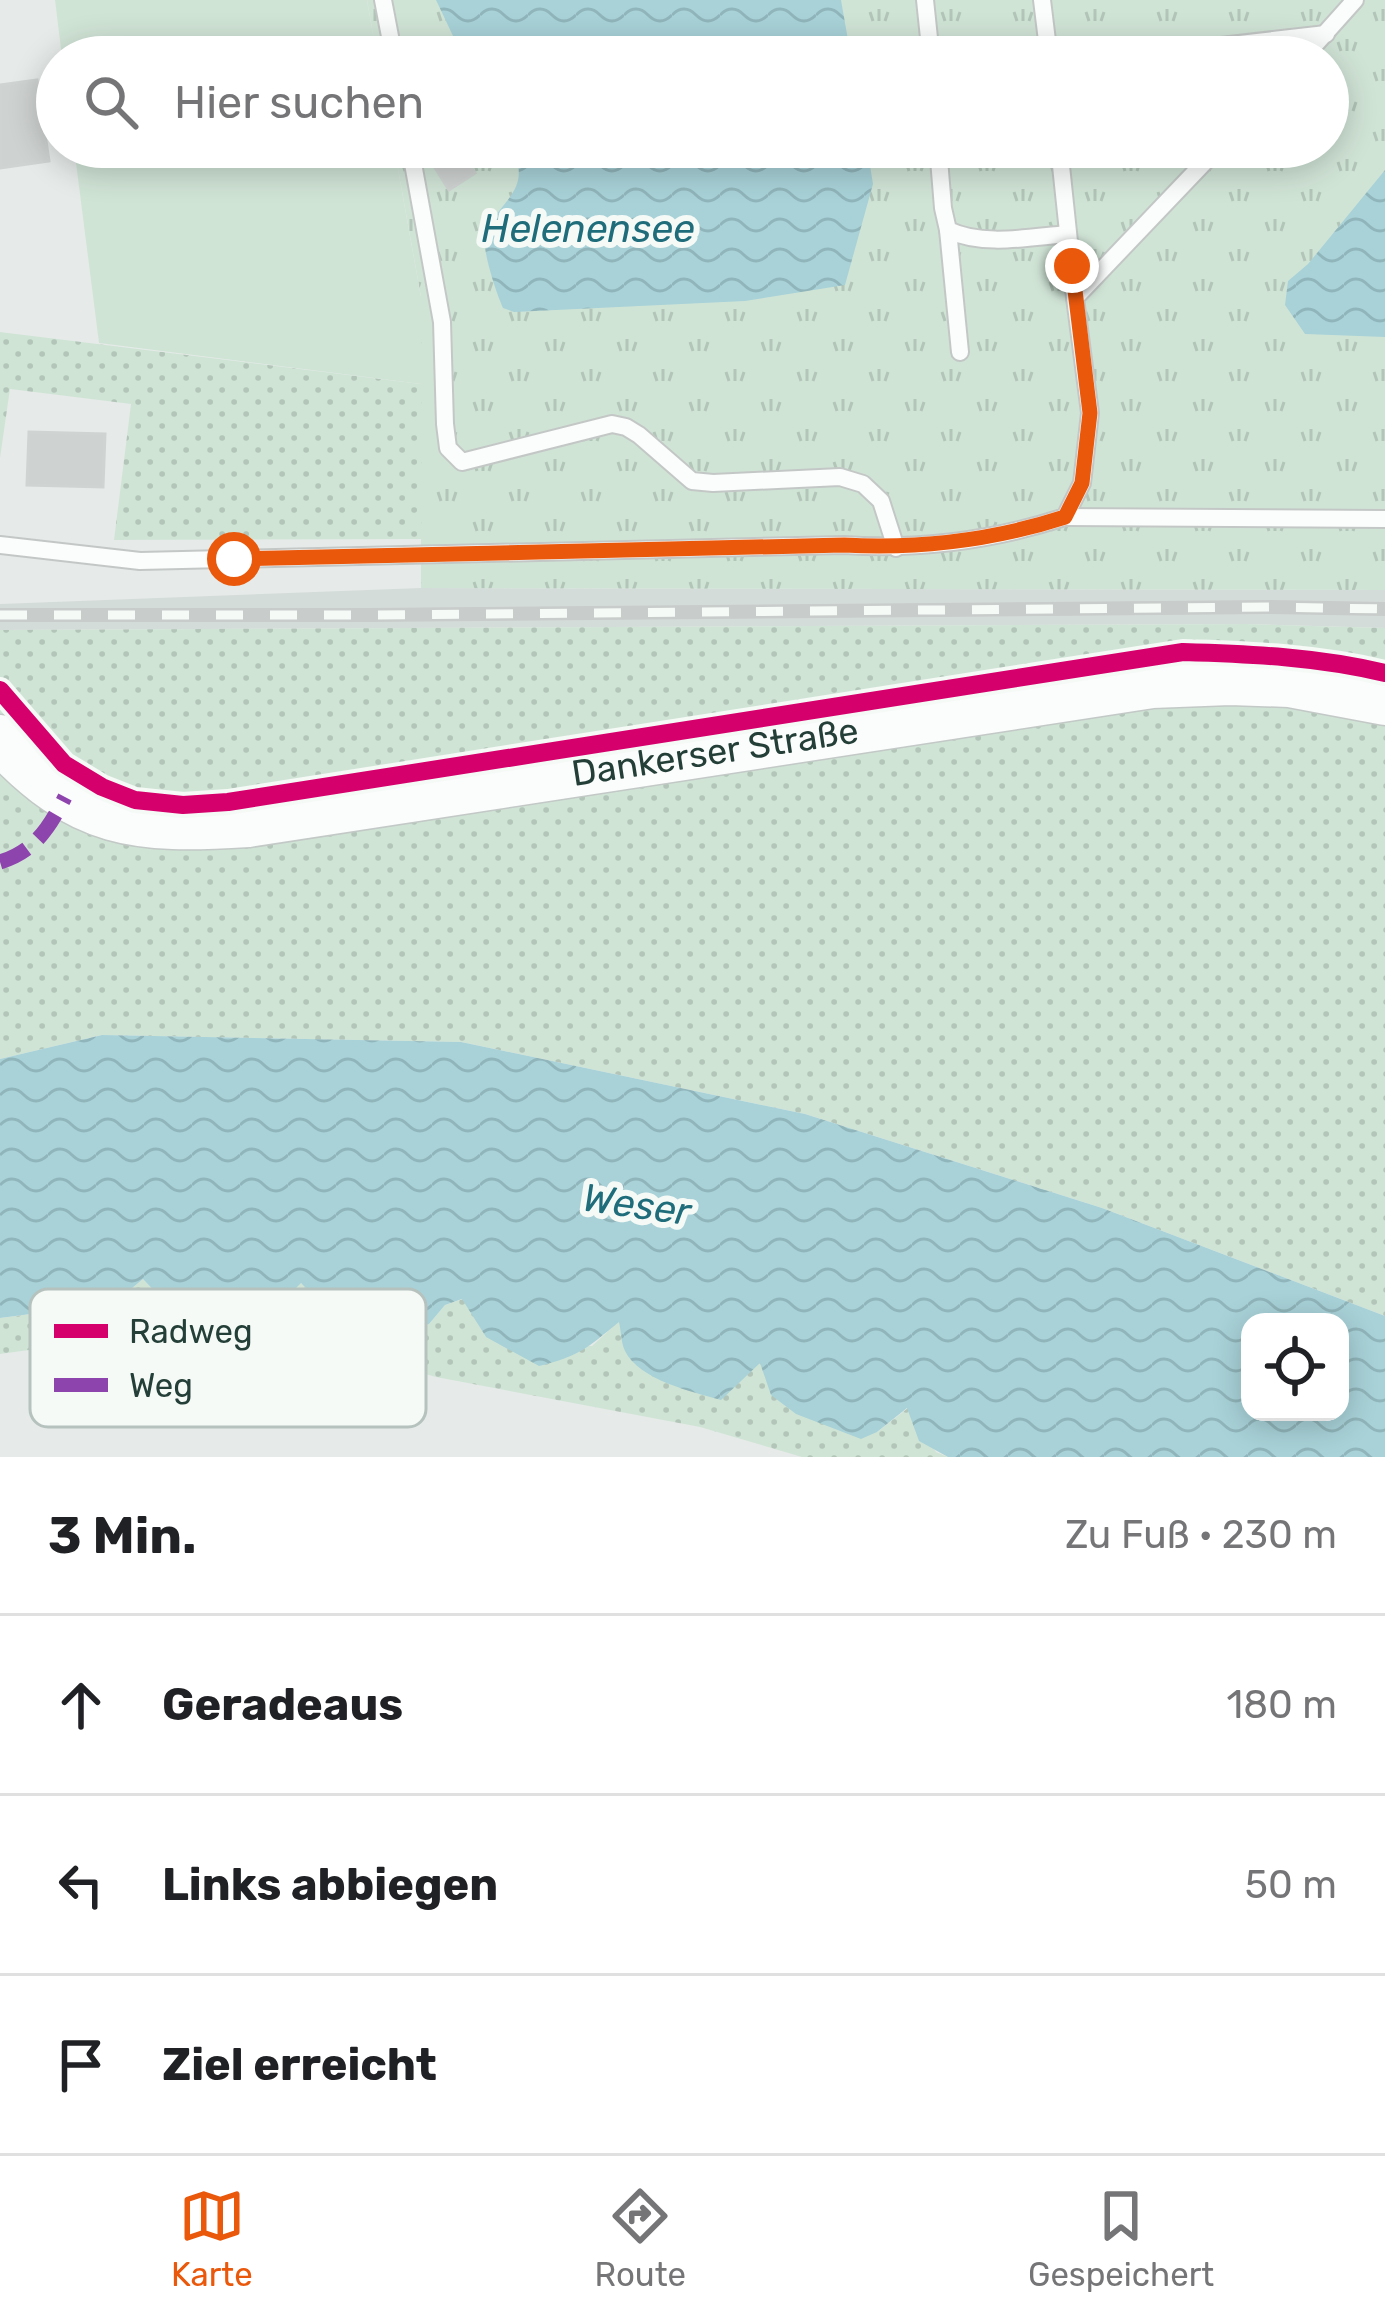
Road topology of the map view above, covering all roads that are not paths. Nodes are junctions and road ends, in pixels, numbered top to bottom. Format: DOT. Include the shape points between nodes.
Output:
graph roads {
  1 [pos="383,0"];
  2 [pos="925,0"];
  3 [pos="1042,0"];
  4 [pos="1355,0"];
  5 [pos="1326,34"];
  6 [pos="390,36"];
  7 [pos="929,36"];
  8 [pos="1046,36"];
  9 [pos="1309,36"];
  10 [pos="414,168"];
  11 [pos="940,168"];
  12 [pos="1061,168"];
  13 [pos="1199,168"];
  14 [pos="947,230"];
  15 [pos="1068,234"];
  16 [pos="1076,298"];
  17 [pos="960,352"];
  18 [pos="1065,517"];
  19 [pos="1385,519"];
  20 [pos="0,545"];
  21 [pos="896,548"];
  22 [pos="1385,701"];
  23 [pos="0,739"];
  1 -- 6 [label="lane"];
  2 -- 7 [label="lane"];
  3 -- 8 [label="lane"];
  4 -- 5 [label="lane"];
  5 -- 9 [label="lane"];
  10 -- 21 [label="lane" via="442,322 448,448 462,462 612,424 639,435 692,481 840,477 863,484 881,501"];
  11 -- 14 [label="lane"];
  12 -- 15 [label="lane"];
  13 -- 16 [label="lane"];
  14 -- 15 [label="lane" via="964,238"];
  14 -- 17 [label="lane"];
  15 -- 16 [label="lane"];
  16 -- 18 [label="lane" via="1090,413 1082,483"];
  18 -- 19 [label="lane"];
  18 -- 21 [label="lane" via="1015,533"];
  20 -- 21 [label="lane" via="140,561"];
  22 -- 23 [label="main road, Dankerser Straße" via="1289,683 1153,684 271,820 182,827 81,807"];
}
